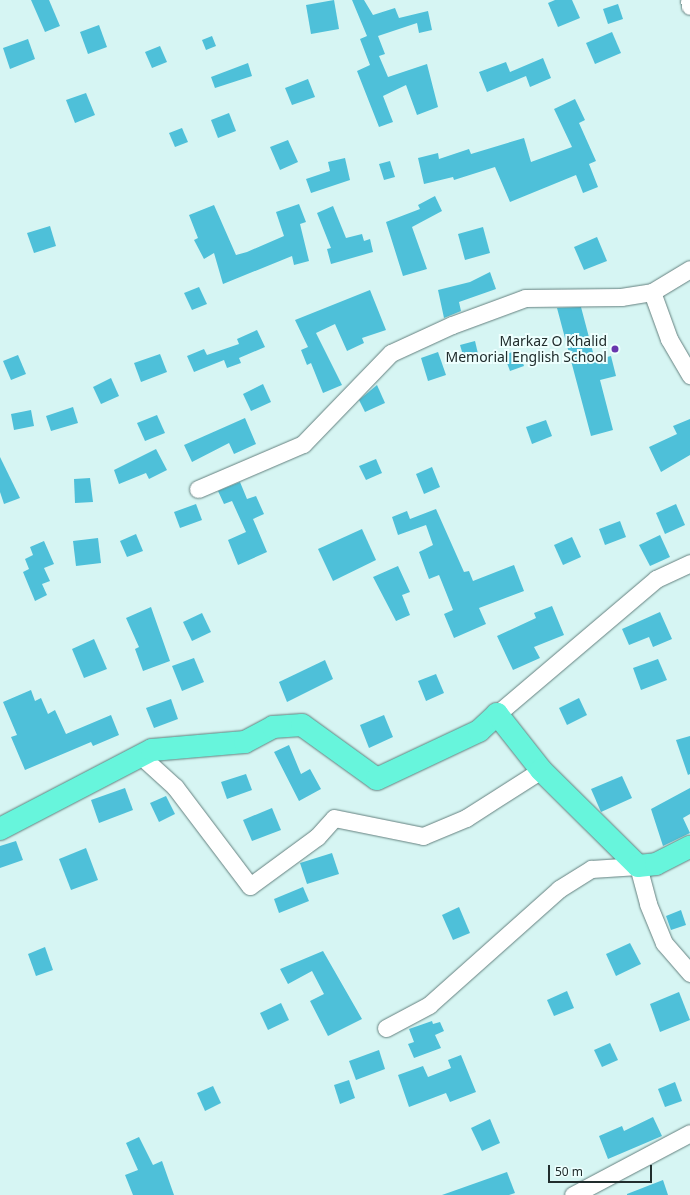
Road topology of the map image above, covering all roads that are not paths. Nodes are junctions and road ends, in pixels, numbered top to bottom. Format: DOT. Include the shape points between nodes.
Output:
graph roads {
  1 [pos="689,0"];
  2 [pos="690,6"];
  3 [pos="690,269"];
  4 [pos="652,292"];
  5 [pos="690,375"];
  6 [pos="198,489"];
  7 [pos="690,563"];
  8 [pos="497,714"];
  9 [pos="142,757"];
  10 [pos="541,770"];
  11 [pos="0,829"];
  12 [pos="690,847"];
  13 [pos="638,866"];
  14 [pos="690,973"];
  15 [pos="386,1028"];
  16 [pos="690,1133"];
  17 [pos="573,1195"];
  1 -- 2 [label="street"];
  3 -- 4 [label="street"];
  4 -- 5 [label="street" via="669,339"];
  4 -- 6 [label="street" via="621,297 525,298 452,325 391,353 302,444"];
  7 -- 8 [label="street" via="656,579"];
  8 -- 9 [label="main road" via="479,731 377,779 302,725 273,727 245,742 162,748"];
  8 -- 10 [label="main road"];
  9 -- 10 [label="street" via="175,787 250,886 317,837 334,818 423,836 466,818"];
  9 -- 11 [label="main road"];
  10 -- 13 [label="main road"];
  12 -- 13 [label="main road" via="656,864"];
  13 -- 14 [label="street" via="648,904 664,943"];
  13 -- 15 [label="street" via="591,869 559,889 429,1006"];
  16 -- 17 [label="street"];
}
